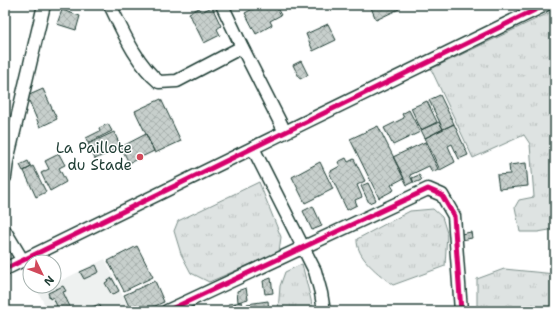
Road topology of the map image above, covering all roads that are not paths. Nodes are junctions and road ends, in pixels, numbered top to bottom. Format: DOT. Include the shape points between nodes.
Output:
graph roads {
  1 [pos="44,5"];
  2 [pos="110,5"];
  3 [pos="222,5"];
  4 [pos="545,5"];
  5 [pos="242,47"];
  6 [pos="285,132"];
  7 [pos="254,148"];
  8 [pos="5,176"];
  9 [pos="5,231"];
  10 [pos="303,248"];
  11 [pos="38,254"];
  12 [pos="22,258"];
  13 [pos="22,262"];
  14 [pos="5,269"];
  15 [pos="168,311"];
  16 [pos="324,311"];
  17 [pos="461,311"];
  1 -- 8 [label="street"];
  2 -- 5 [label="street" via="135,53 148,73 159,82 177,81"];
  3 -- 5 [label="street"];
  4 -- 6 [label="street"];
  5 -- 6 [label="street"];
  6 -- 7 [label="street"];
  7 -- 10 [label="street"];
  7 -- 11 [label="street"];
  9 -- 12 [label="street"];
  10 -- 15 [label="street"];
  10 -- 16 [label="street" via="315,271"];
  10 -- 17 [label="street" via="428,190 442,195 454,216"];
  13 -- 14 [label="street"];
}
